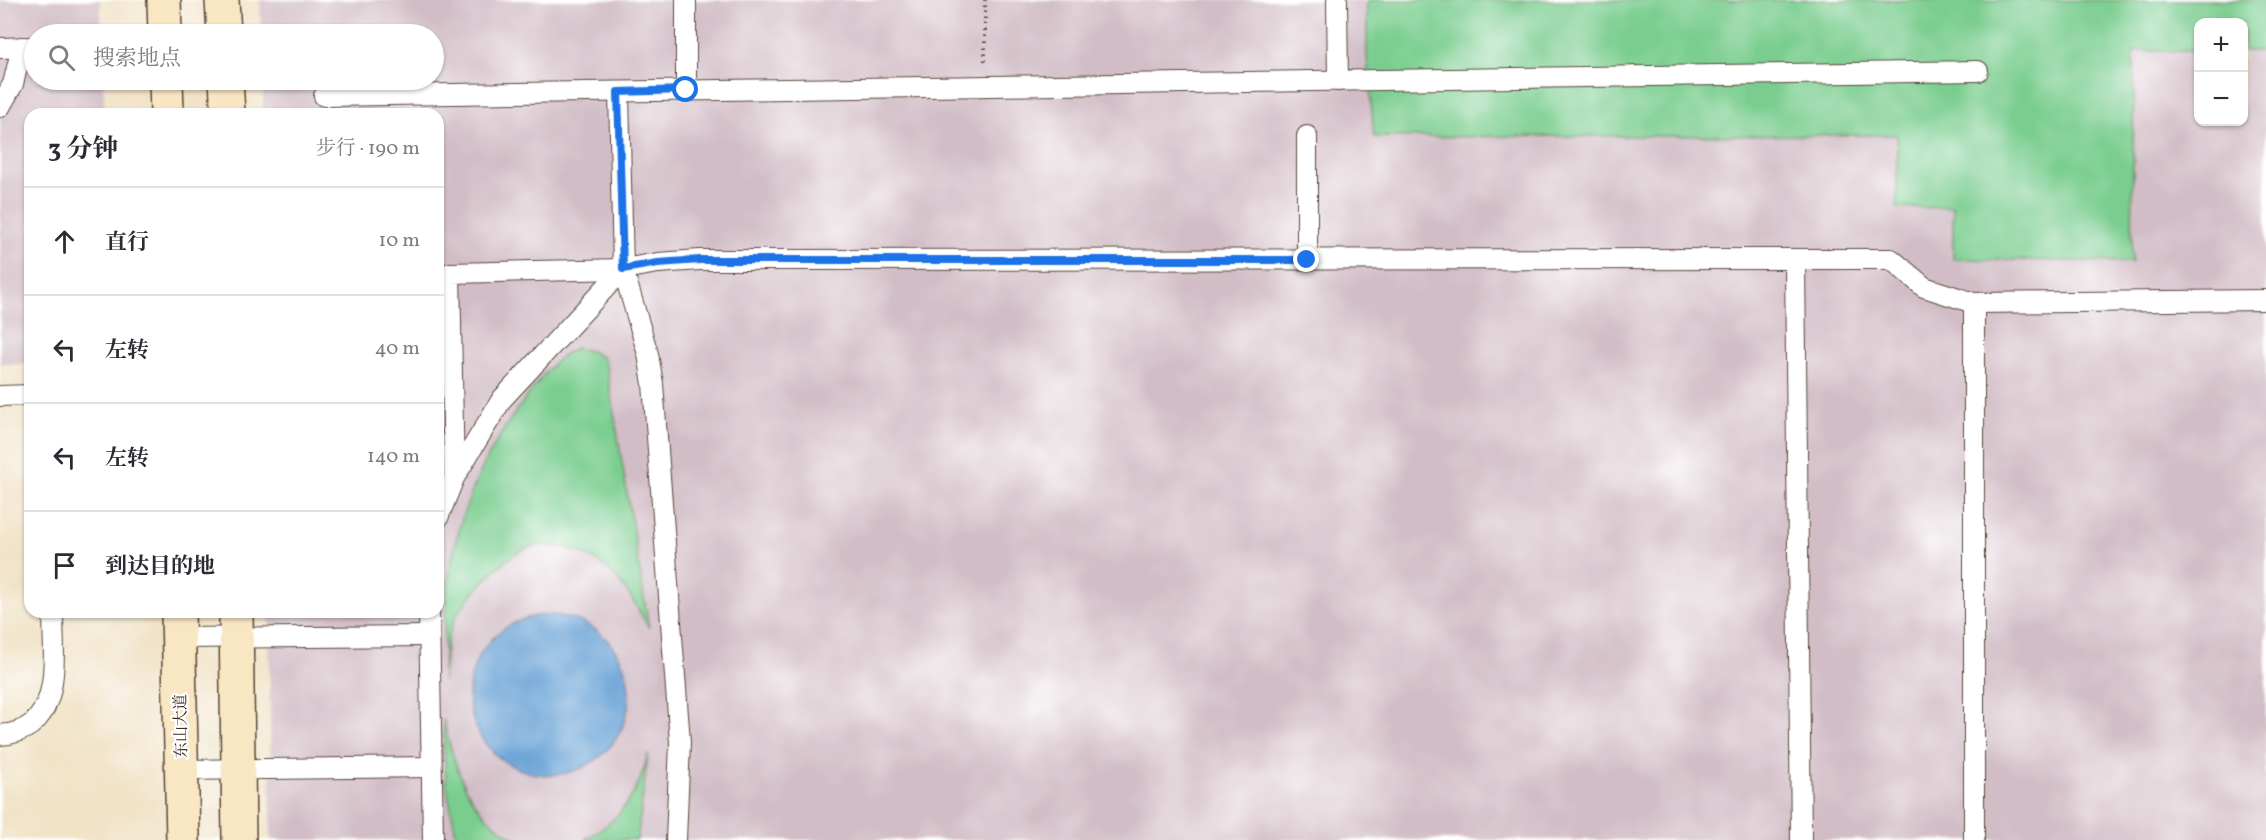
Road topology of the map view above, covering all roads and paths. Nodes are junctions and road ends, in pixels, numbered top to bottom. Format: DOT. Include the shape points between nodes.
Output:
graph roads {
  1 [pos="164,0"];
  2 [pos="222,0"];
  3 [pos="686,0"];
  4 [pos="985,0"];
  5 [pos="1337,0"];
  6 [pos="165,24"];
  7 [pos="223,24"];
  8 [pos="24,47"];
  9 [pos="0,48"];
  10 [pos="24,57"];
  11 [pos="1978,71"];
  12 [pos="1338,81"];
  13 [pos="984,86"];
  14 [pos="166,90"];
  15 [pos="227,90"];
  16 [pos="686,90"];
  17 [pos="618,92"];
  18 [pos="324,96"];
  19 [pos="0,107"];
  20 [pos="167,108"];
  21 [pos="228,108"];
  22 [pos="1307,136"];
  23 [pos="1307,260"];
  24 [pos="1795,260"];
  25 [pos="623,269"];
  26 [pos="2266,300"];
  27 [pos="1974,303"];
  28 [pos="24,395"];
  29 [pos="0,396"];
  30 [pos="454,478"];
  31 [pos="444,503"];
  32 [pos="53,618"];
  33 [pos="429,618"];
  34 [pos="178,625"];
  35 [pos="237,625"];
  36 [pos="429,636"];
  37 [pos="0,735"];
  38 [pos="431,766"];
  39 [pos="181,770"];
  40 [pos="239,770"];
  41 [pos="183,840"];
  42 [pos="239,840"];
  43 [pos="432,840"];
  44 [pos="676,840"];
  45 [pos="1801,840"];
  46 [pos="1974,840"];
  1 -- 6 [label="main road"];
  2 -- 7 [label="main road"];
  3 -- 16 [label="lane"];
  4 -- 13 [label="path"];
  5 -- 12 [label="lane"];
  8 -- 9 [label="lane"];
  10 -- 19 [label="lane"];
  11 -- 12 [label="lane"];
  12 -- 13 [label="lane"];
  13 -- 16 [label="lane"];
  14 -- 20 [label="main road"];
  15 -- 21 [label="main road"];
  16 -- 17 [label="lane"];
  17 -- 18 [label="lane"];
  17 -- 25 [label="lane"];
  22 -- 23 [label="lane"];
  23 -- 24 [label="lane"];
  23 -- 25 [label="lane" via="700,260"];
  24 -- 27 [label="lane" via="1892,259 1924,287"];
  24 -- 45 [label="lane"];
  25 -- 30 [label="lane" via="502,399"];
  25 -- 30 [label="lane" via="450,273"];
  25 -- 44 [label="lane" via="653,384 680,742"];
  26 -- 27 [label="lane"];
  27 -- 46 [label="lane"];
  28 -- 29 [label="lane"];
  30 -- 31 [label="lane"];
  32 -- 37 [label="lane" via="52,690 47,705 21,731"];
  33 -- 36 [label="lane"];
  34 -- 35 [label="lane"];
  34 -- 39 [label="main road, 东山大道"];
  35 -- 36 [label="lane"];
  35 -- 40 [label="main road"];
  36 -- 38 [label="lane"];
  38 -- 40 [label="lane"];
  38 -- 43 [label="lane"];
  39 -- 40 [label="lane"];
  39 -- 41 [label="main road, 东山大道"];
  40 -- 42 [label="main road"];
}
